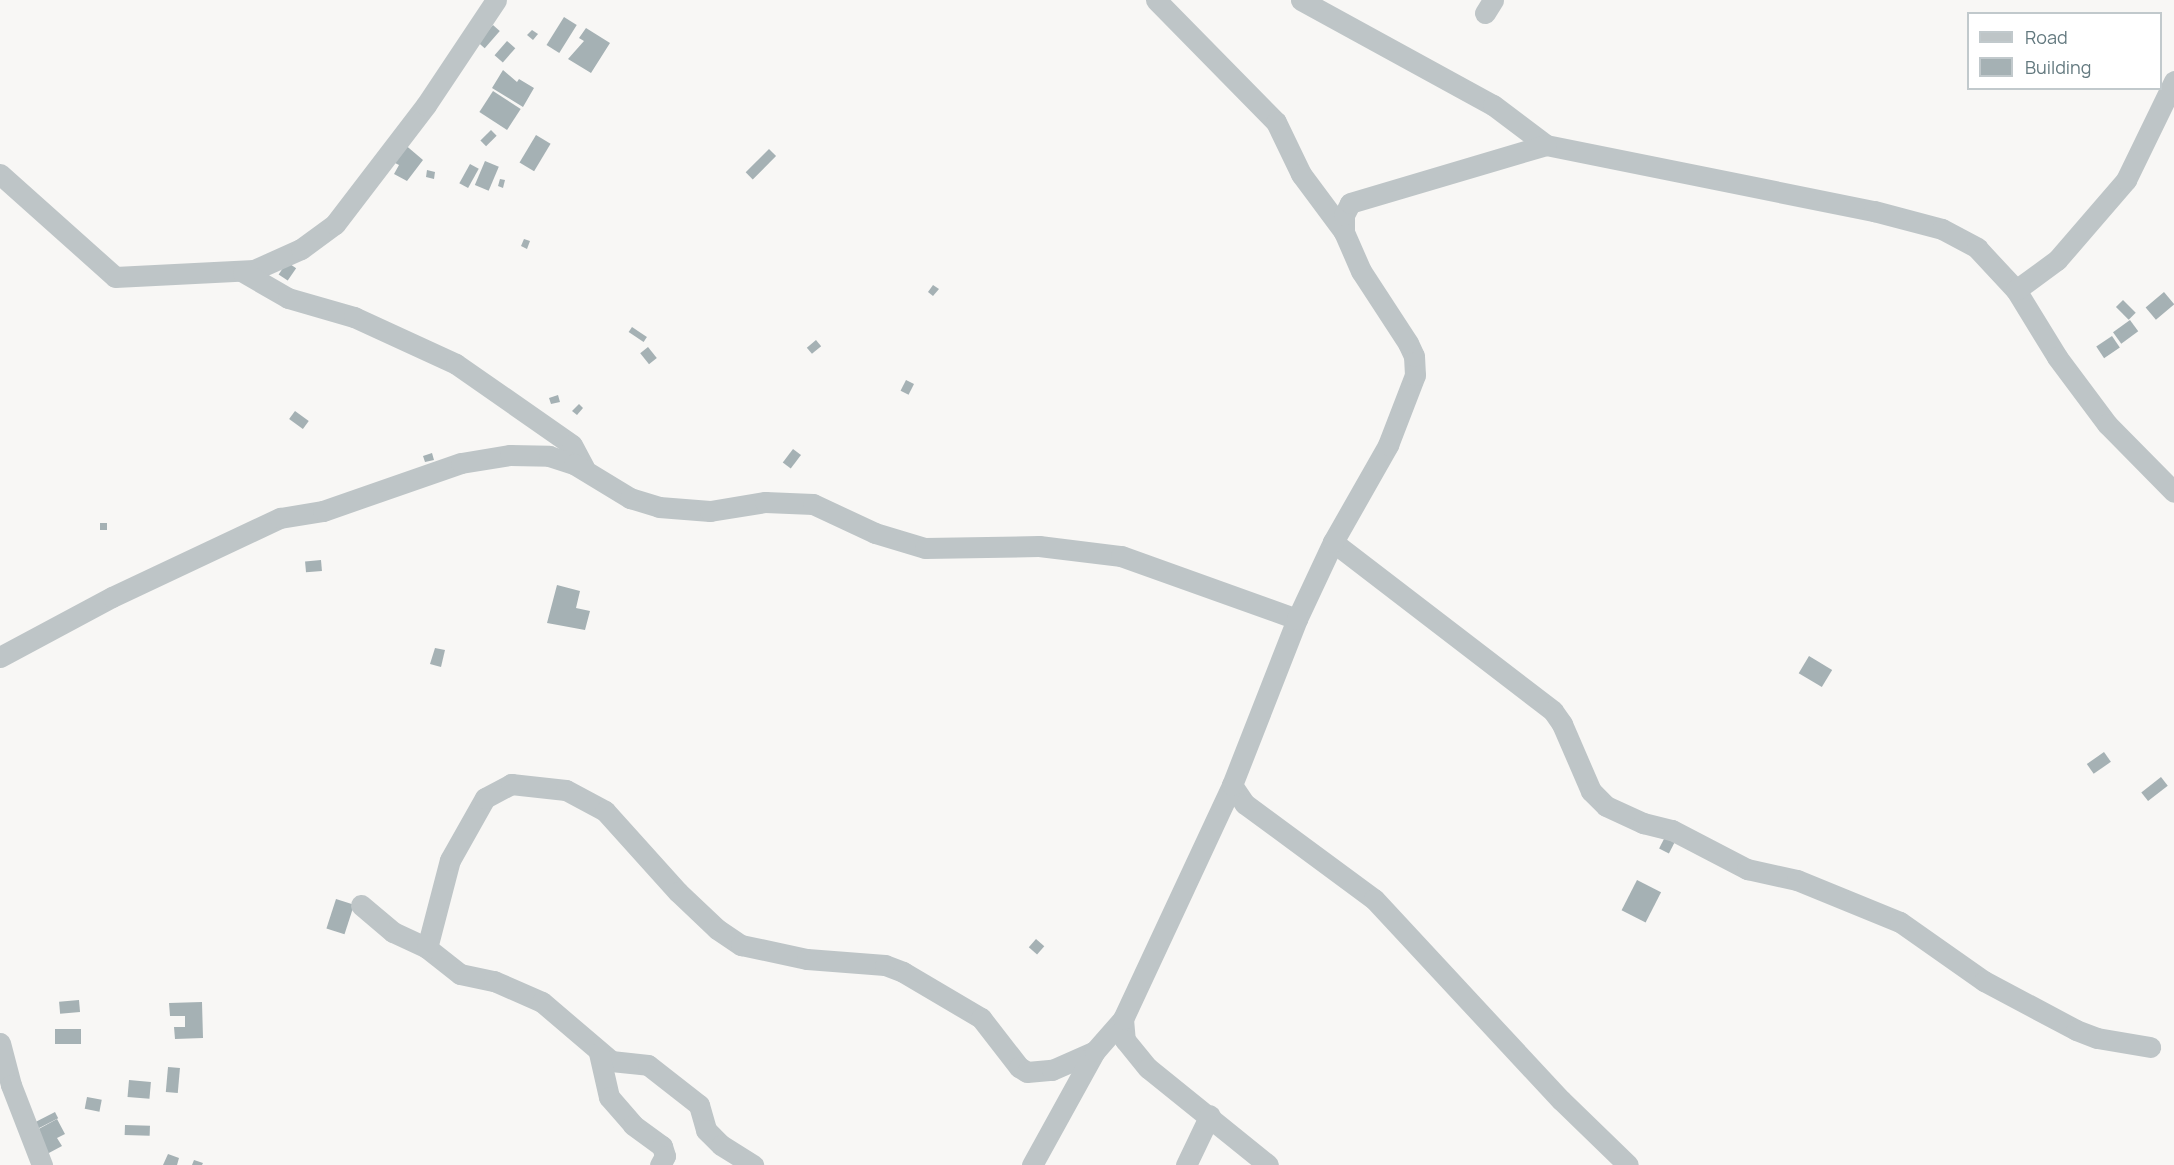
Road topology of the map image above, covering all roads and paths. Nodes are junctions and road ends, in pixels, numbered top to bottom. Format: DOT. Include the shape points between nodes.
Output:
graph roads {
  1 [pos="496,0"];
  2 [pos="1156,0"];
  3 [pos="1301,0"];
  4 [pos="2174,81"];
  5 [pos="1546,145"];
  6 [pos="0,174"];
  7 [pos="1344,232"];
  8 [pos="243,272"];
  9 [pos="2016,290"];
  10 [pos="584,468"];
  11 [pos="2174,492"];
  12 [pos="1333,542"];
  13 [pos="1297,619"];
  14 [pos="0,657"];
  15 [pos="1232,785"];
  16 [pos="361,905"];
  17 [pos="428,948"];
  18 [pos="1123,1019"];
  19 [pos="0,1043"];
  20 [pos="2150,1047"];
  21 [pos="1095,1051"];
  22 [pos="599,1053"];
  23 [pos="1210,1116"];
  24 [pos="42,1165"];
  25 [pos="660,1165"];
  26 [pos="753,1165"];
  27 [pos="1032,1165"];
  28 [pos="1186,1165"];
  29 [pos="1268,1165"];
  30 [pos="1628,1165"];
  1 -- 8 [label="street" via="426,105 335,224 277,261"];
  2 -- 7 [label="street" via="1276,122 1301,174"];
  3 -- 5 [label="street" via="1484,99"];
  4 -- 9 [label="street" via="2126,180 2057,260"];
  5 -- 7 [label="street" via="1350,203 1344,215"];
  5 -- 9 [label="street" via="1874,211 1942,229 1977,248"];
  6 -- 8 [label="street" via="114,277"];
  7 -- 12 [label="street" via="1360,271 1408,343 1414,356 1415,375 1388,445"];
  8 -- 10 [label="street" via="288,298 354,317 456,364 572,445"];
  9 -- 11 [label="street" via="2057,357 2107,424"];
  10 -- 13 [label="street" via="630,498 659,507 710,511 765,502 813,504 875,533 925,548 1039,546 1120,556"];
  10 -- 14 [label="street" via="549,456 488,456 323,511 280,518 112,597"];
  12 -- 13 [label="street"];
  12 -- 20 [label="street" via="1553,711 1591,791 1606,806 1681,834 1747,869 1797,880 1900,922 1984,981 2076,1030 2108,1041"];
  13 -- 15 [label="street"];
  15 -- 18 [label="street"];
  15 -- 30 [label="street" via="1245,804 1374,899 1561,1100"];
  16 -- 17 [label="street" via="393,932"];
  17 -- 21 [label="street" via="450,860 485,798 511,784 566,790 605,811 678,892 717,929 741,945 807,959 885,965 903,972 981,1018 1018,1067 1027,1072 1052,1070"];
  17 -- 22 [label="street" via="466,977 494,981 542,1002"];
  18 -- 21 [label="street"];
  18 -- 23 [label="street" via="1125,1040 1135,1055"];
  19 -- 24 [label="street" via="11,1085"];
  21 -- 27 [label="street"];
  22 -- 25 [label="street" via="609,1098 627,1119 662,1146 666,1156"];
  22 -- 26 [label="street" via="617,1063 648,1065 699,1105 706,1130 721,1145"];
  23 -- 28 [label="street"];
  23 -- 29 [label="street"];
}
